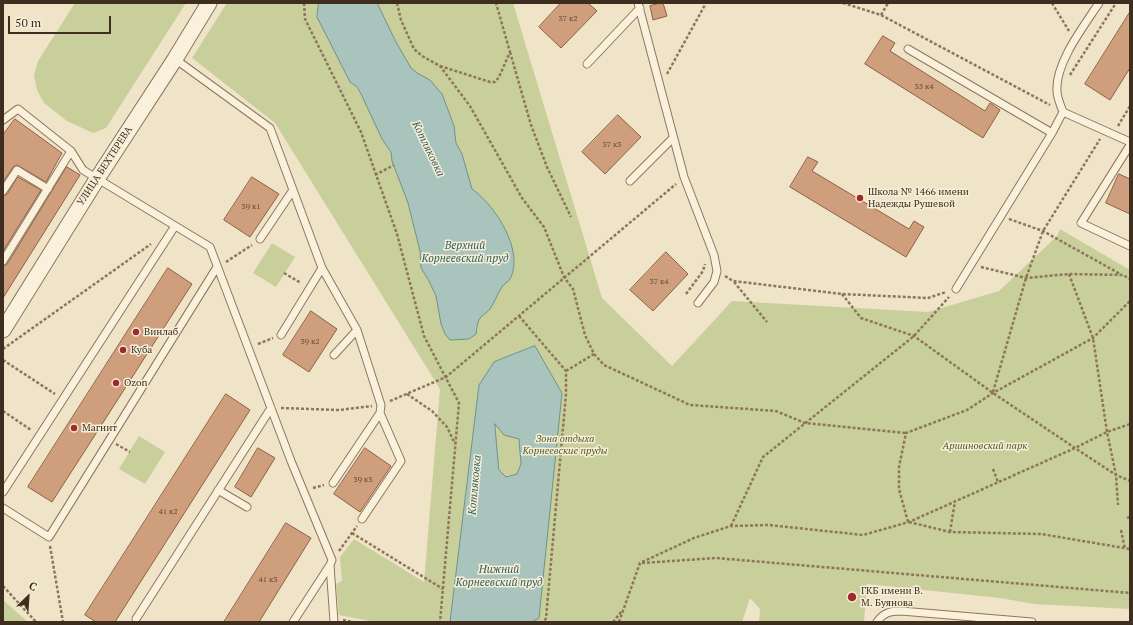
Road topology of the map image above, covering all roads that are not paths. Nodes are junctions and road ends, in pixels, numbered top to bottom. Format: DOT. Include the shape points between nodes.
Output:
graph roads {
  1 [pos="209,3"];
  2 [pos="1099,3"];
  3 [pos="639,6"];
  4 [pos="908,49"];
  5 [pos="175,60"];
  6 [pos="588,64"];
  7 [pos="1063,112"];
  8 [pos="3,120"];
  9 [pos="1052,133"];
  10 [pos="673,138"];
  11 [pos="1130,142"];
  12 [pos="1130,145"];
  13 [pos="71,151"];
  14 [pos="97,179"];
  15 [pos="630,181"];
  16 [pos="48,189"];
  17 [pos="293,190"];
  18 [pos="3,191"];
  19 [pos="175,226"];
  20 [pos="260,239"];
  21 [pos="1130,246"];
  22 [pos="3,261"];
  23 [pos="217,267"];
  24 [pos="322,268"];
  25 [pos="956,289"];
  26 [pos="698,303"];
  27 [pos="3,330"];
  28 [pos="357,330"];
  29 [pos="280,335"];
  30 [pos="334,354"];
  31 [pos="271,408"];
  32 [pos="380,413"];
  33 [pos="333,483"];
  34 [pos="218,490"];
  35 [pos="3,492"];
  36 [pos="247,507"];
  37 [pos="3,508"];
  38 [pos="362,519"];
  39 [pos="331,562"];
  40 [pos="136,619"];
  41 [pos="293,622"];
  42 [pos="334,622"];
  43 [pos="877,622"];
  44 [pos="1032,622"];
  1 -- 5 [label="street, УЛИЦА БЕХТЕРЕВА"];
  2 -- 7 [label="lane" via="1074,40 1059,72 1057,92"];
  3 -- 6 [label="lane"];
  3 -- 10 [label="lane"];
  4 -- 9 [label="lane"];
  5 -- 14 [label="street, УЛИЦА БЕХТЕРЕВА"];
  5 -- 17 [label="lane" via="270,128"];
  7 -- 9 [label="lane"];
  7 -- 11 [label="lane"];
  8 -- 13 [label="lane" via="18,109"];
  9 -- 25 [label="lane"];
  10 -- 15 [label="lane"];
  10 -- 26 [label="lane" via="684,178 714,255 717,271 714,282"];
  12 -- 21 [label="lane" via="1080,223"];
  13 -- 14 [label="lane" via="83,170"];
  13 -- 16 [label="lane"];
  14 -- 19 [label="lane"];
  14 -- 27 [label="street, УЛИЦА БЕХТЕРЕВА"];
  16 -- 18 [label="lane" via="16,170"];
  16 -- 22 [label="lane"];
  17 -- 20 [label="lane"];
  17 -- 24 [label="lane"];
  19 -- 23 [label="lane" via="210,247"];
  19 -- 35 [label="lane"];
  23 -- 31 [label="lane"];
  23 -- 37 [label="lane" via="48,537"];
  24 -- 28 [label="lane"];
  24 -- 29 [label="lane"];
  28 -- 30 [label="lane"];
  28 -- 32 [label="lane" via="381,405"];
  31 -- 34 [label="lane"];
  31 -- 39 [label="lane"];
  32 -- 33 [label="lane"];
  32 -- 38 [label="lane" via="401,461"];
  34 -- 36 [label="lane"];
  34 -- 40 [label="lane"];
  39 -- 41 [label="lane"];
  39 -- 42 [label="lane"];
  43 -- 44 [label="lane" via="881,616 891,611 901,611"];
}
